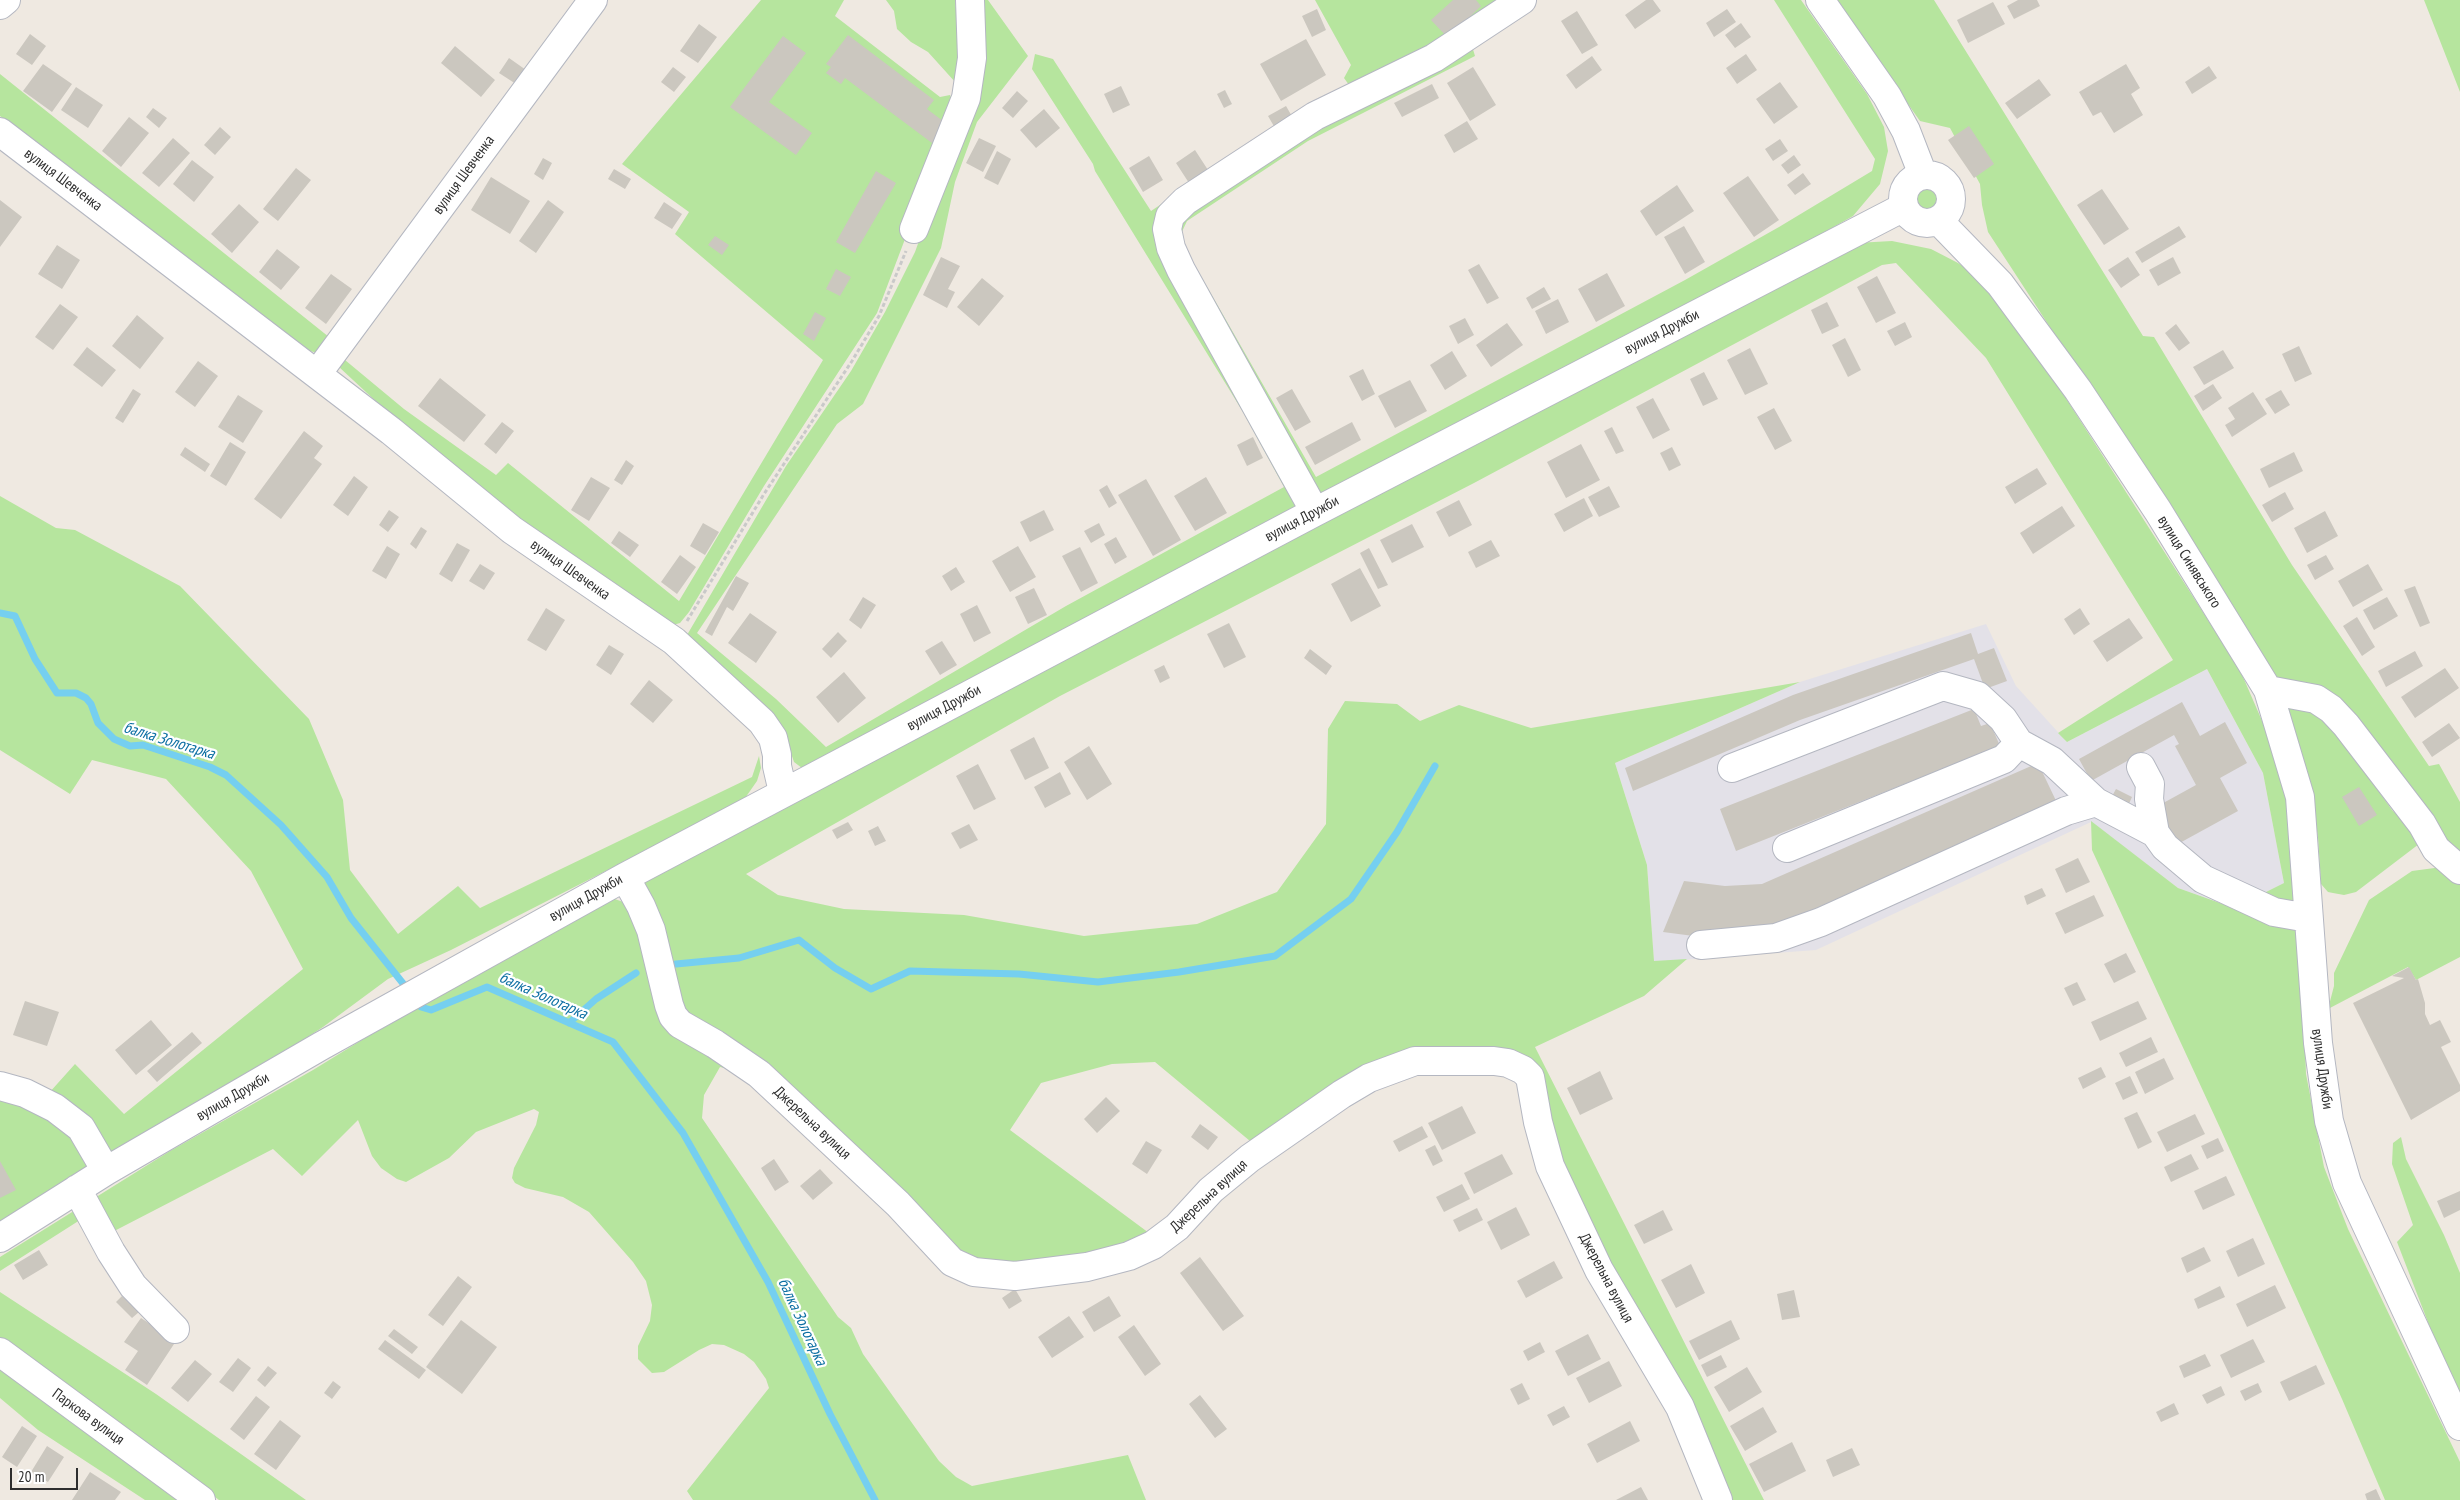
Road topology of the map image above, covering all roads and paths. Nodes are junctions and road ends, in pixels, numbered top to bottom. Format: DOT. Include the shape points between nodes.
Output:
graph roads {
  1 [pos="6,0"];
  2 [pos="593,0"];
  3 [pos="970,0"];
  4 [pos="1522,0"];
  5 [pos="1820,0"];
  6 [pos="0,5"];
  7 [pos="0,132"];
  8 [pos="1923,175"];
  9 [pos="1904,207"];
  10 [pos="1938,220"];
  11 [pos="914,229"];
  12 [pos="317,374"];
  13 [pos="1315,512"];
  14 [pos="674,641"];
  15 [pos="2268,690"];
  16 [pos="2019,743"];
  17 [pos="2141,767"];
  18 [pos="1732,768"];
  19 [pos="783,792"];
  20 [pos="2096,802"];
  21 [pos="2155,833"];
  22 [pos="1787,848"];
  23 [pos="2460,870"];
  24 [pos="625,877"];
  25 [pos="2308,918"];
  26 [pos="1701,945"];
  27 [pos="0,1086"];
  28 [pos="106,1171"];
  29 [pos="77,1190"];
  30 [pos="0,1238"];
  31 [pos="175,1329"];
  32 [pos="0,1352"];
  33 [pos="2460,1426"];
  34 [pos="201,1500"];
  35 [pos="1718,1500"];
  1 -- 6 [label="street"];
  2 -- 12 [label="street, вулиця Шевченка"];
  3 -- 11 [label="street" via="972,58 966,98"];
  4 -- 13 [label="street" via="1434,58 1315,116 1185,201 1170,216 1167,229 1181,270"];
  5 -- 8 [label="street" via="1887,96"];
  7 -- 12 [label="street, вулиця Шевченка"];
  8 -- 9 [label="street" via="1904,190"];
  8 -- 10 [label="street" via="1939,179 1950,192 1949,208"];
  9 -- 10 [label="street" via="1908,214 1922,223"];
  9 -- 13 [label="street, вулиця Дружби"];
  10 -- 15 [label="street, вулиця Синявського" via="2000,284 2078,390"];
  11 -- 14 [label="path" via="879,316"];
  12 -- 14 [label="street, вулиця Шевченка" via="512,530"];
  13 -- 19 [label="street, вулиця Дружби"];
  14 -- 19 [label="street, вулиця Шевченка" via="762,722 772,738"];
  15 -- 23 [label="street" via="2316,699 2331,709 2422,824 2436,849"];
  15 -- 25 [label="street, вулиця Дружби" via="2300,797"];
  16 -- 18 [label="street" via="2003,719 1978,696 1943,686"];
  16 -- 20 [label="street" via="2052,761"];
  16 -- 22 [label="street" via="2004,759"];
  17 -- 21 [label="street" via="2150,784 2149,799"];
  19 -- 24 [label="street, вулиця Дружби"];
  20 -- 21 [label="street"];
  20 -- 26 [label="street" via="2066,811 1821,922 1776,938"];
  21 -- 25 [label="street" via="2165,847 2203,879 2274,912"];
  24 -- 28 [label="street, вулиця Дружби" via="321,1046"];
  24 -- 35 [label="street, Джерельна вулиця" via="651,930 669,1005 680,1024 759,1074 898,1204 952,1262 974,1272 1015,1276 1087,1267 1129,1256 1153,1245 1177,1227 1211,1190 1250,1158 1369,1078 1416,1061 1494,1061 1523,1070 1530,1077 1550,1166 1599,1270 1680,1407"];
  25 -- 33 [label="street, вулиця Дружби" via="2318,1043 2329,1121 2347,1183"];
  27 -- 28 [label="street" via="25,1093 55,1108 81,1128"];
  28 -- 29 [label="street, вулиця Дружби"];
  29 -- 30 [label="street, вулиця Дружби"];
  29 -- 31 [label="street" via="134,1286"];
  32 -- 34 [label="street, Паркова вулиця"];
}
